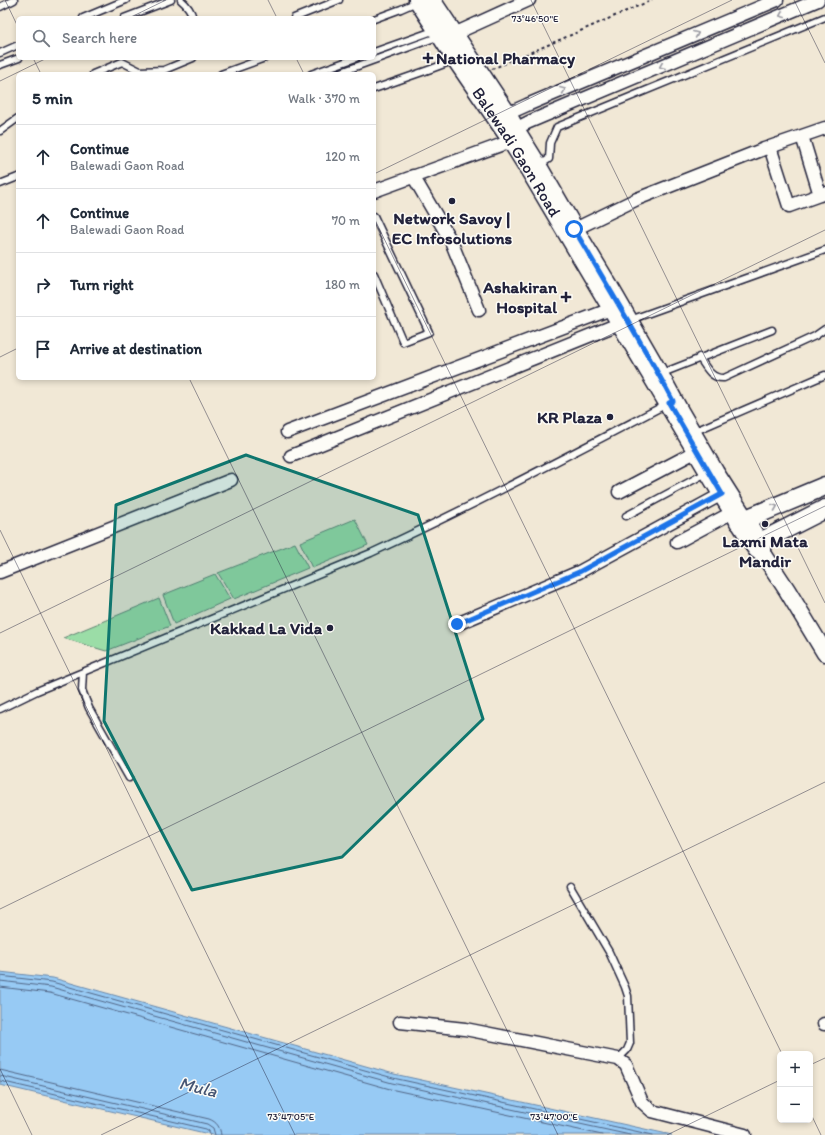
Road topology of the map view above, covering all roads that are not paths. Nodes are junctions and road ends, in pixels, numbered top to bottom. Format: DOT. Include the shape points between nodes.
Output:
graph roads {
  1 [pos="14,0"];
  2 [pos="126,0"];
  3 [pos="171,0"];
  4 [pos="181,0"];
  5 [pos="339,0"];
  6 [pos="422,0"];
  7 [pos="529,0"];
  8 [pos="777,0"];
  9 [pos="818,0"];
  10 [pos="0,7"];
  11 [pos="88,16"];
  12 [pos="129,16"];
  13 [pos="192,16"];
  14 [pos="299,16"];
  15 [pos="825,17"];
  16 [pos="376,18"];
  17 [pos="444,33"];
  18 [pos="16,46"];
  19 [pos="376,51"];
  20 [pos="0,53"];
  21 [pos="16,59"];
  22 [pos="376,59"];
  23 [pos="456,59"];
  24 [pos="188,60"];
  25 [pos="260,60"];
  26 [pos="350,60"];
  27 [pos="373,60"];
  28 [pos="0,65"];
  29 [pos="98,72"];
  30 [pos="227,72"];
  31 [pos="317,72"];
  32 [pos="341,72"];
  33 [pos="376,88"];
  34 [pos="527,105"];
  35 [pos="16,119"];
  36 [pos="534,120"];
  37 [pos="825,128"];
  38 [pos="0,131"];
  39 [pos="513,131"];
  40 [pos="802,136"];
  41 [pos="770,147"];
  42 [pos="535,169"];
  43 [pos="413,176"];
  44 [pos="16,178"];
  45 [pos="0,184"];
  46 [pos="376,190"];
  47 [pos="823,194"];
  48 [pos="376,220"];
  49 [pos="571,231"];
  50 [pos="825,250"];
  51 [pos="376,279"];
  52 [pos="479,310"];
  53 [pos="620,314"];
  54 [pos="825,329"];
  55 [pos="772,330"];
  56 [pos="699,358"];
  57 [pos="659,374"];
  58 [pos="825,376"];
  59 [pos="671,402"];
  60 [pos="287,432"];
  61 [pos="691,432"];
  62 [pos="697,451"];
  63 [pos="290,456"];
  64 [pos="709,471"];
  65 [pos="231,480"];
  66 [pos="825,486"];
  67 [pos="619,492"];
  68 [pos="722,494"];
  69 [pos="793,500"];
  70 [pos="825,509"];
  71 [pos="626,516"];
  72 [pos="739,518"];
  73 [pos="803,520"];
  74 [pos="677,542"];
  75 [pos="758,546"];
  76 [pos="0,572"];
  77 [pos="457,624"];
  78 [pos="825,653"];
  79 [pos="83,672"];
  80 [pos="0,709"];
  81 [pos="129,778"];
  82 [pos="570,886"];
  83 [pos="400,1022"];
  84 [pos="618,1059"];
  85 [pos="745,1135"];
  1 -- 10 [label="lane"];
  2 -- 11 [label="lane"];
  3 -- 12 [label="lane"];
  4 -- 13 [label="lane"];
  5 -- 14 [label="lane"];
  6 -- 16 [label="lane"];
  6 -- 17 [label="main road, Balewadi Gaon Road"];
  7 -- 17 [label="street"];
  34 -- 8 [label="street, one-way"];
  9 -- 36 [label="street, one-way"];
  15 -- 42 [label="lane" via="557,127 550,143 549,159"];
  17 -- 19 [label="lane"];
  17 -- 22 [label="lane"];
  17 -- 23 [label="main road, Balewadi Gaon Road"];
  17 -- 39 [label="main road, Balewadi Gaon Road" via="480,74"];
  18 -- 20 [label="lane"];
  21 -- 28 [label="lane"];
  23 -- 33 [label="lane"];
  23 -- 39 [label="main road, Balewadi Gaon Road"];
  24 -- 29 [label="lane" via="164,70 140,70 122,62"];
  25 -- 30 [label="lane"];
  26 -- 31 [label="lane"];
  27 -- 32 [label="lane"];
  34 -- 36 [label="street"];
  34 -- 39 [label="street"];
  35 -- 38 [label="lane"];
  36 -- 39 [label="street"];
  37 -- 40 [label="street"];
  39 -- 42 [label="main road, Balewadi Gaon Road"];
  39 -- 43 [label="street"];
  40 -- 41 [label="street"];
  40 -- 47 [label="street"];
  41 -- 47 [label="street" via="789,206"];
  41 -- 49 [label="street" via="637,199"];
  42 -- 49 [label="main road, Balewadi Gaon Road"];
  43 -- 46 [label="street"];
  43 -- 52 [label="street" via="451,241"];
  44 -- 45 [label="lane"];
  48 -- 51 [label="lane" via="429,332 403,342"];
  49 -- 53 [label="main road, Balewadi Gaon Road"];
  50 -- 53 [label="lane"];
  53 -- 57 [label="main road, Balewadi Gaon Road"];
  53 -- 59 [label="main road, Balewadi Gaon Road"];
  53 -- 60 [label="street"];
  53 -- 63 [label="street"];
  54 -- 56 [label="lane" via="724,378 713,376"];
  55 -- 56 [label="lane"];
  56 -- 57 [label="lane"];
  57 -- 59 [label="main road, Balewadi Gaon Road"];
  58 -- 61 [label="lane"];
  59 -- 61 [label="main road, Balewadi Gaon Road"];
  59 -- 62 [label="main road, Balewadi Gaon Road"];
  59 -- 79 [label="lane" via="377,550"];
  61 -- 72 [label="main road, Balewadi Gaon Road"];
  62 -- 64 [label="main road, Balewadi Gaon Road"];
  62 -- 67 [label="street"];
  64 -- 68 [label="main road, Balewadi Gaon Road"];
  64 -- 71 [label="lane"];
  65 -- 76 [label="street"];
  66 -- 69 [label="main road"];
  68 -- 72 [label="main road, Balewadi Gaon Road"];
  68 -- 77 [label="street" via="579,572"];
  72 -- 69 [label="main road, one-way"];
  69 -- 73 [label="main road"];
  70 -- 73 [label="main road"];
  72 -- 74 [label="street"];
  72 -- 75 [label="main road, Balewadi Gaon Road"];
  73 -- 75 [label="main road"];
  75 -- 78 [label="street, Balewadi Gaon Road"];
  79 -- 80 [label="lane"];
  79 -- 81 [label="lane" via="82,690 89,708"];
  82 -- 84 [label="lane" via="609,952 628,996 630,1043"];
  83 -- 84 [label="street" via="465,1029"];
  84 -- 85 [label="street" via="626,1066 642,1102 652,1111"];
}
